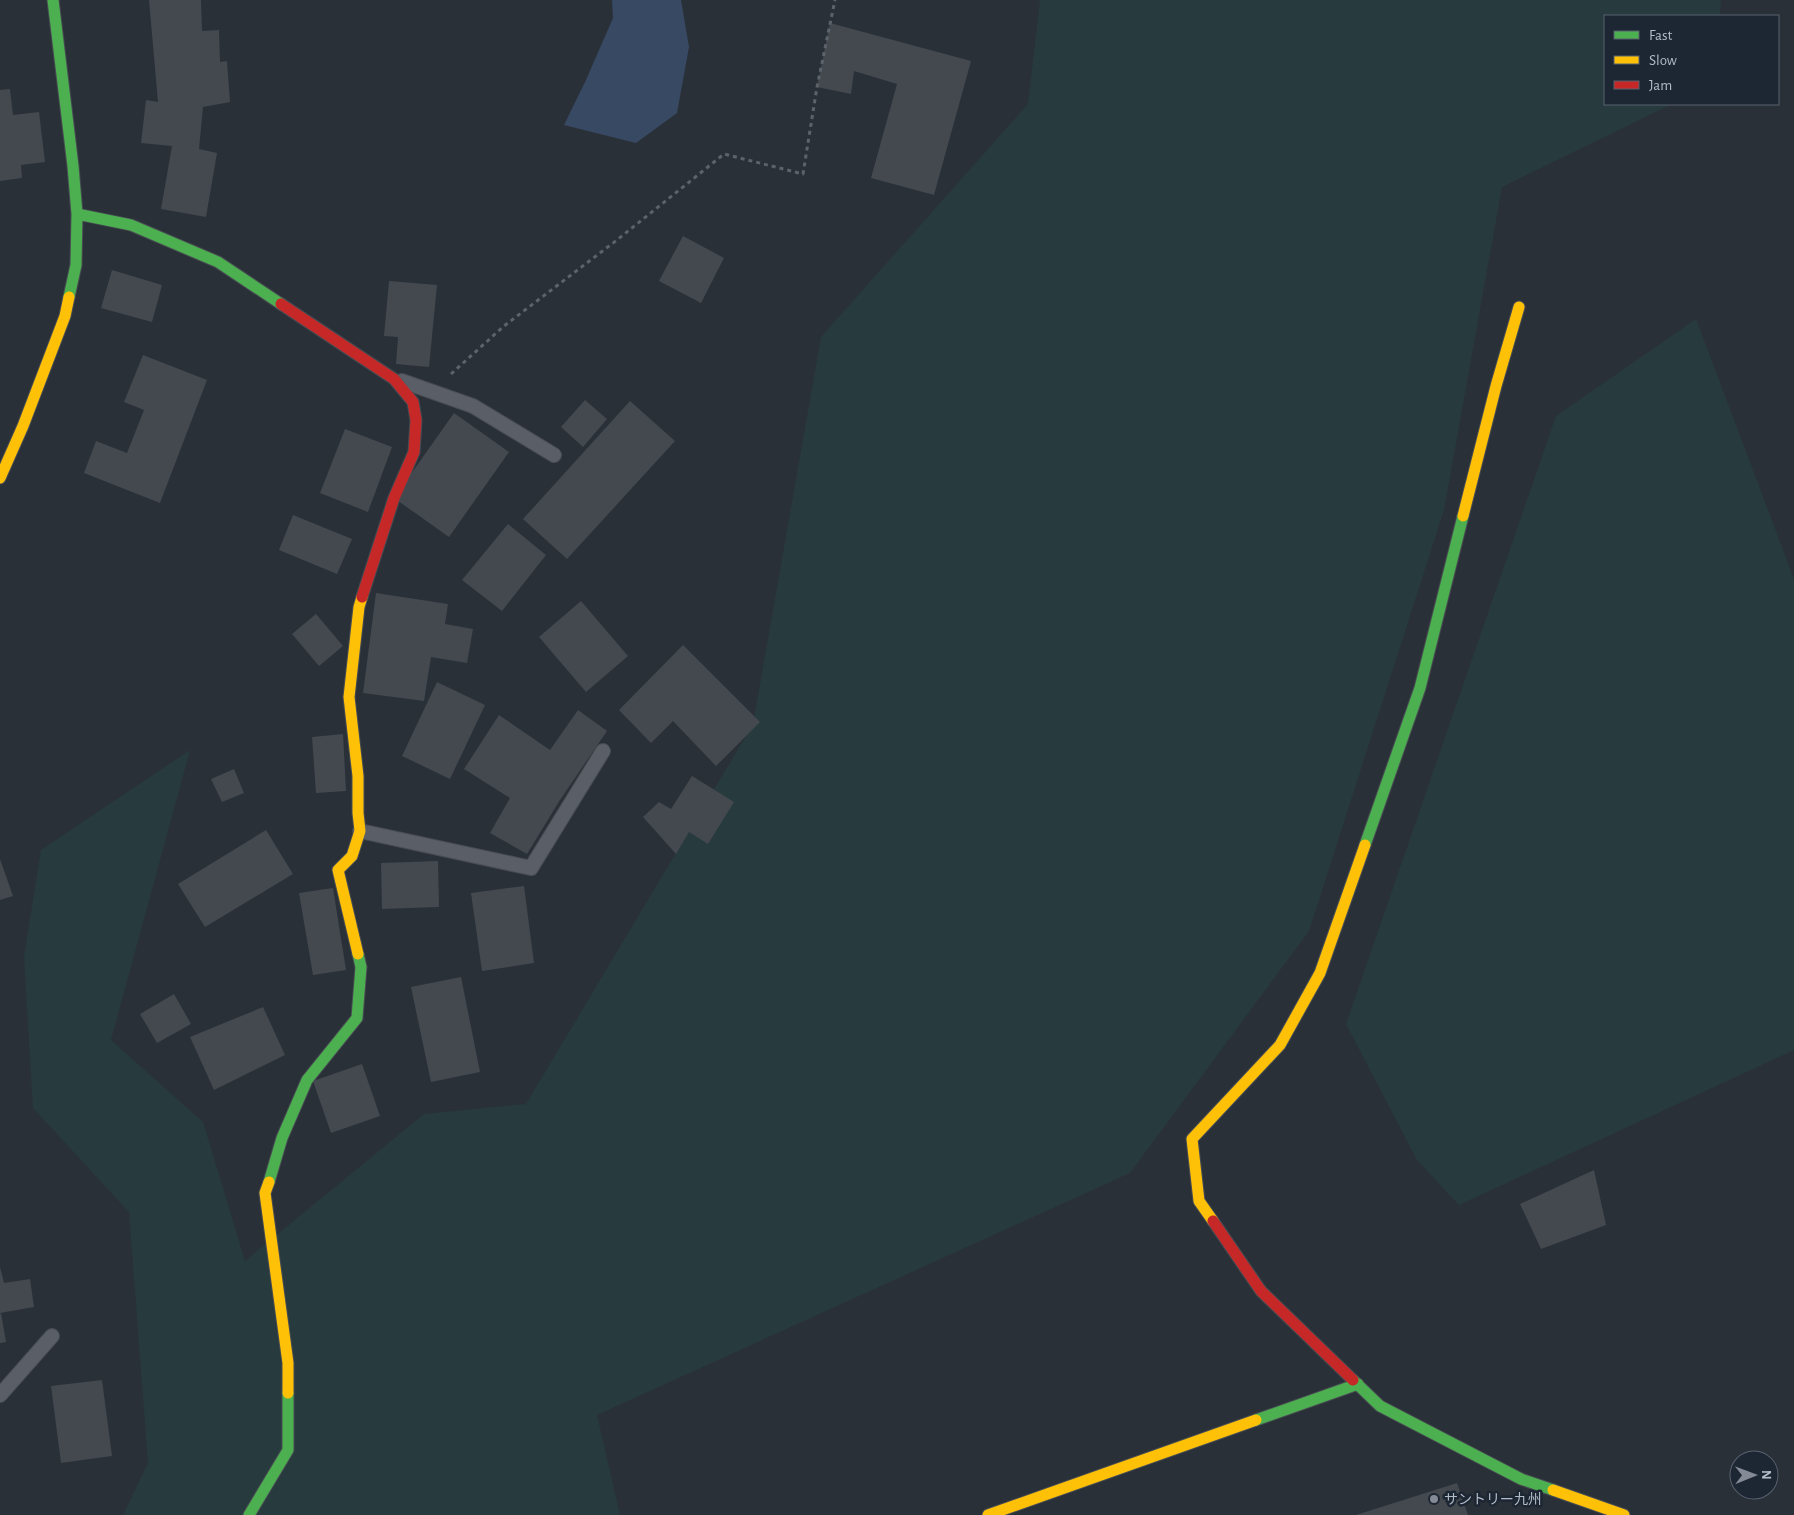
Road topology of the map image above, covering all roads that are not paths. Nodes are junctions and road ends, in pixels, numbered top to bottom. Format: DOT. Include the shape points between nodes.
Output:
graph roads {
  1 [pos="52,0"];
  2 [pos="77,214"];
  3 [pos="1520,306"];
  4 [pos="394,379"];
  5 [pos="554,455"];
  6 [pos="0,478"];
  7 [pos="603,752"];
  8 [pos="360,831"];
  9 [pos="52,1336"];
  10 [pos="1358,1384"];
  11 [pos="0,1395"];
  12 [pos="249,1515"];
  13 [pos="988,1515"];
  14 [pos="1624,1515"];
  1 -- 2 [label="street"];
  2 -- 4 [label="street" via="131,225 218,262"];
  2 -- 6 [label="street" via="76,265 65,316"];
  3 -- 10 [label="street" via="1496,386 1420,688 1320,973 1280,1045 1192,1139 1199,1202 1261,1291"];
  4 -- 5 [label="lane" via="473,406"];
  4 -- 8 [label="street" via="413,402 416,420 414,452 394,498 358,607 350,697"];
  7 -- 8 [label="lane" via="530,868"];
  8 -- 12 [label="street" via="352,856 338,870 361,967 357,1018 307,1080 282,1138 265,1193 288,1363 288,1450"];
  9 -- 11 [label="lane"];
  10 -- 13 [label="street"];
  10 -- 14 [label="street" via="1380,1406 1521,1479"];
}
